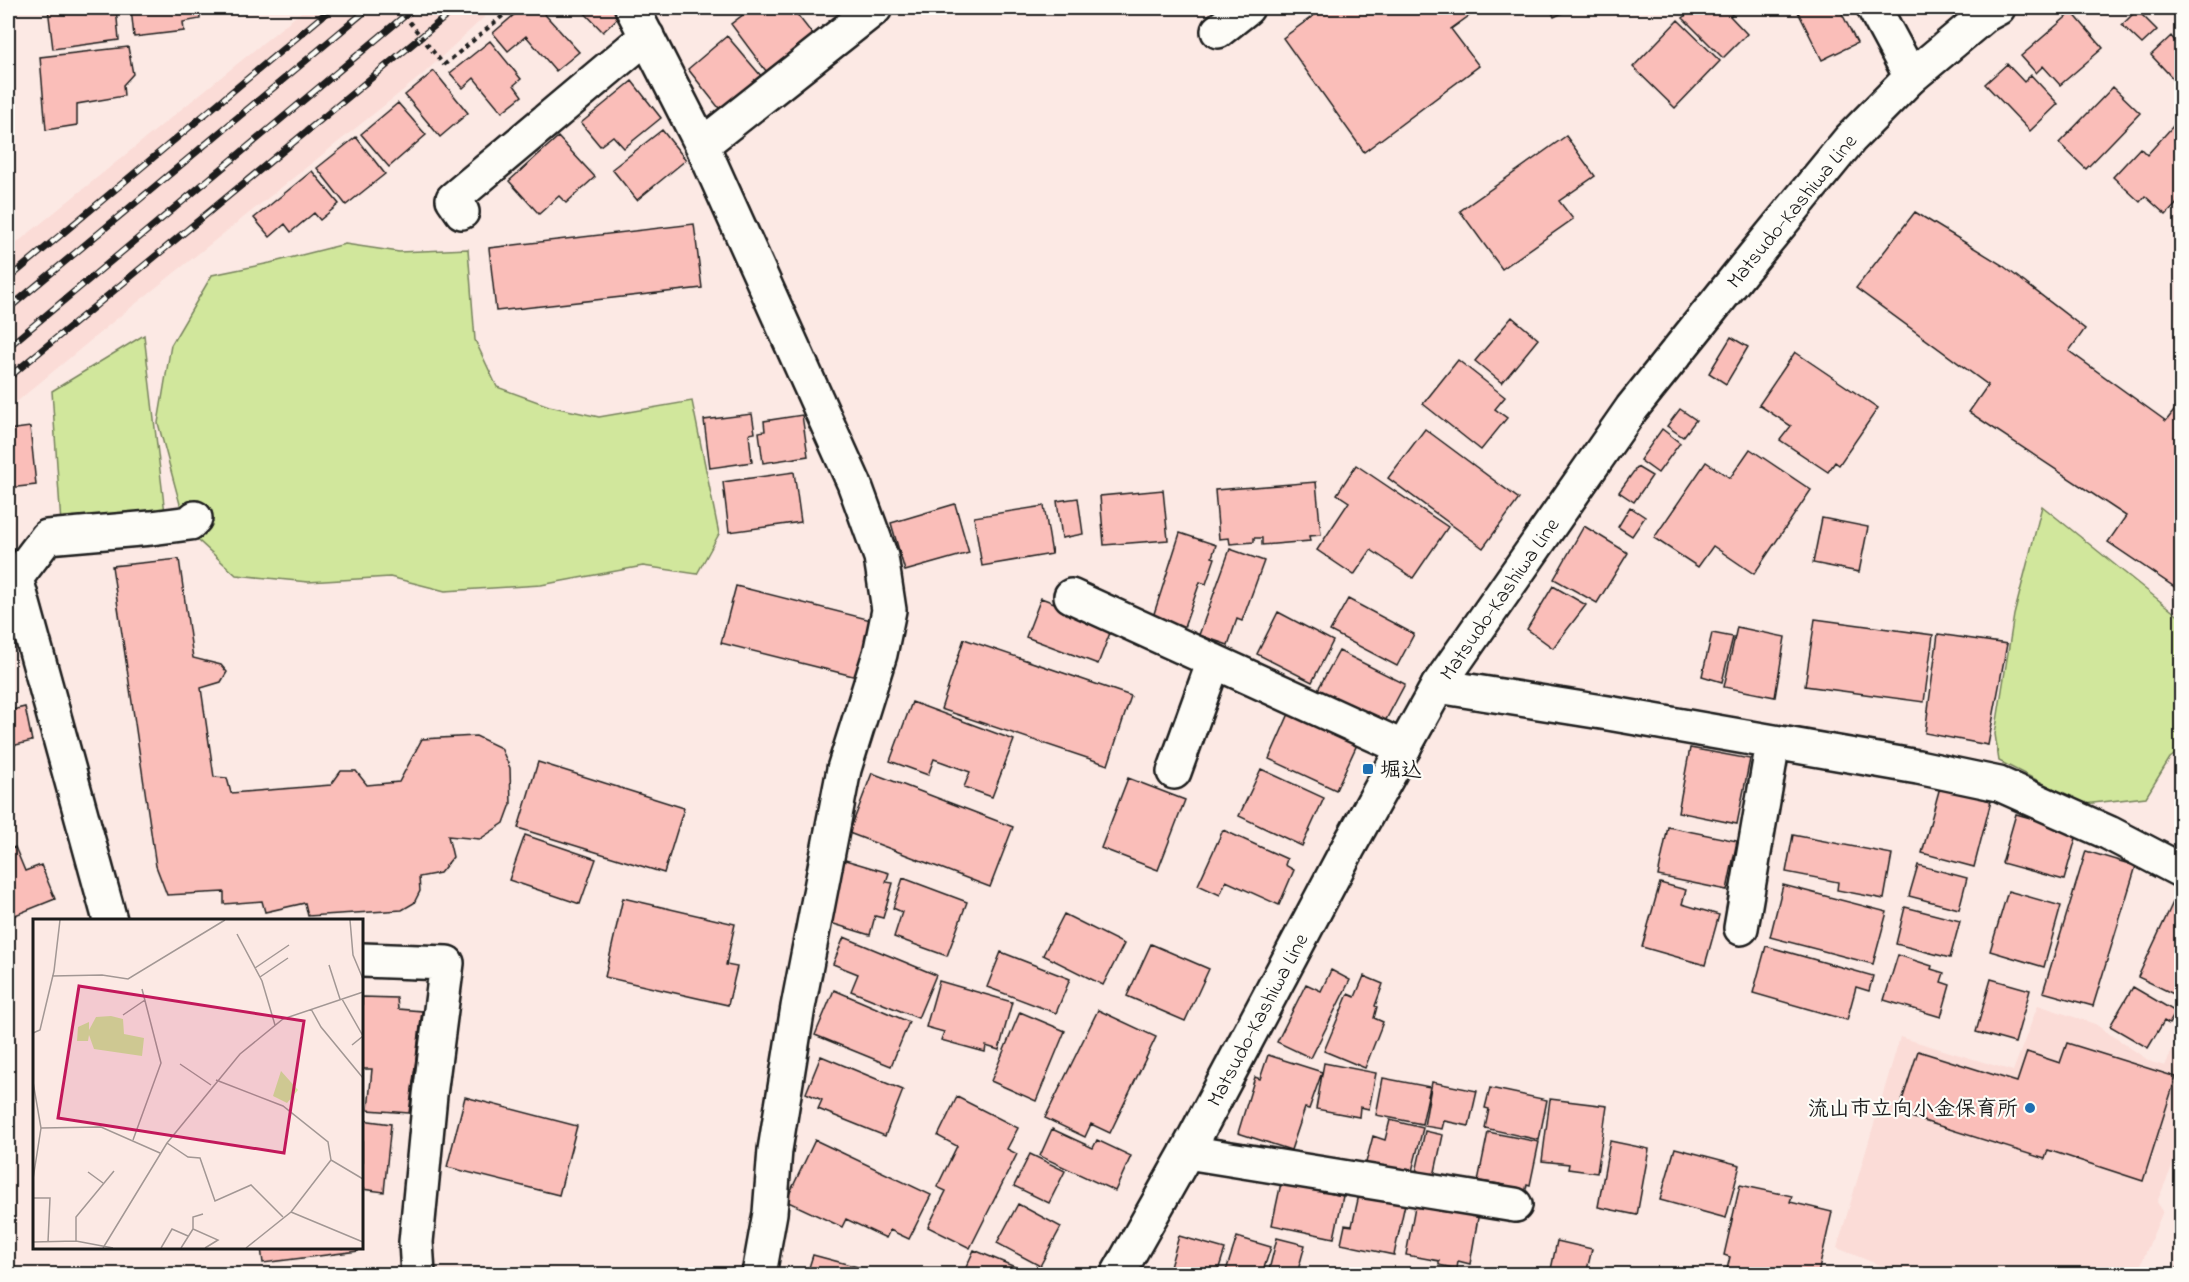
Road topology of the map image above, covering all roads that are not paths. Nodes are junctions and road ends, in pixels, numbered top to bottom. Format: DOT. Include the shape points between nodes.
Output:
graph roads {
  1 [pos="632,8"];
  2 [pos="875,8"];
  3 [pos="1247,8"];
  4 [pos="1874,8"];
  5 [pos="1998,8"];
  6 [pos="1218,31"];
  7 [pos="647,36"];
  8 [pos="1911,77"];
  9 [pos="702,145"];
  10 [pos="462,212"];
  11 [pos="195,518"];
  12 [pos="1071,596"];
  13 [pos="1214,661"];
  14 [pos="1438,686"];
  15 [pos="1773,742"];
  16 [pos="1404,748"];
  17 [pos="1174,772"];
  18 [pos="2181,871"];
  19 [pos="109,919"];
  20 [pos="1741,928"];
  21 [pos="363,960"];
  22 [pos="1187,1152"];
  23 [pos="1515,1205"];
  24 [pos="418,1275"];
  25 [pos="759,1275"];
  26 [pos="1118,1275"];
  1 -- 7 [label="street"];
  2 -- 9 [label="street"];
  3 -- 6 [label="street"];
  4 -- 8 [label="street"];
  5 -- 8 [label="street, Matsudo-Kashiwa Line"];
  7 -- 9 [label="street"];
  7 -- 10 [label="street" via="453,200"];
  8 -- 14 [label="street, Matsudo-Kashiwa Line" via="1850,139 1632,408"];
  9 -- 25 [label="street" via="854,483 881,556 889,610 844,769 798,1007"];
  11 -- 19 [label="street" via="190,523 47,537 16,578"];
  12 -- 13 [label="street"];
  13 -- 16 [label="street"];
  13 -- 17 [label="street"];
  14 -- 15 [label="street"];
  14 -- 16 [label="street, Matsudo-Kashiwa Line"];
  15 -- 18 [label="street" via="1999,784 2109,833"];
  15 -- 20 [label="street"];
  16 -- 22 [label="street, Matsudo-Kashiwa Line"];
  21 -- 24 [label="street" via="447,963 417,1231"];
  22 -- 23 [label="street"];
  22 -- 26 [label="street, Matsudo-Kashiwa Line"];
}
